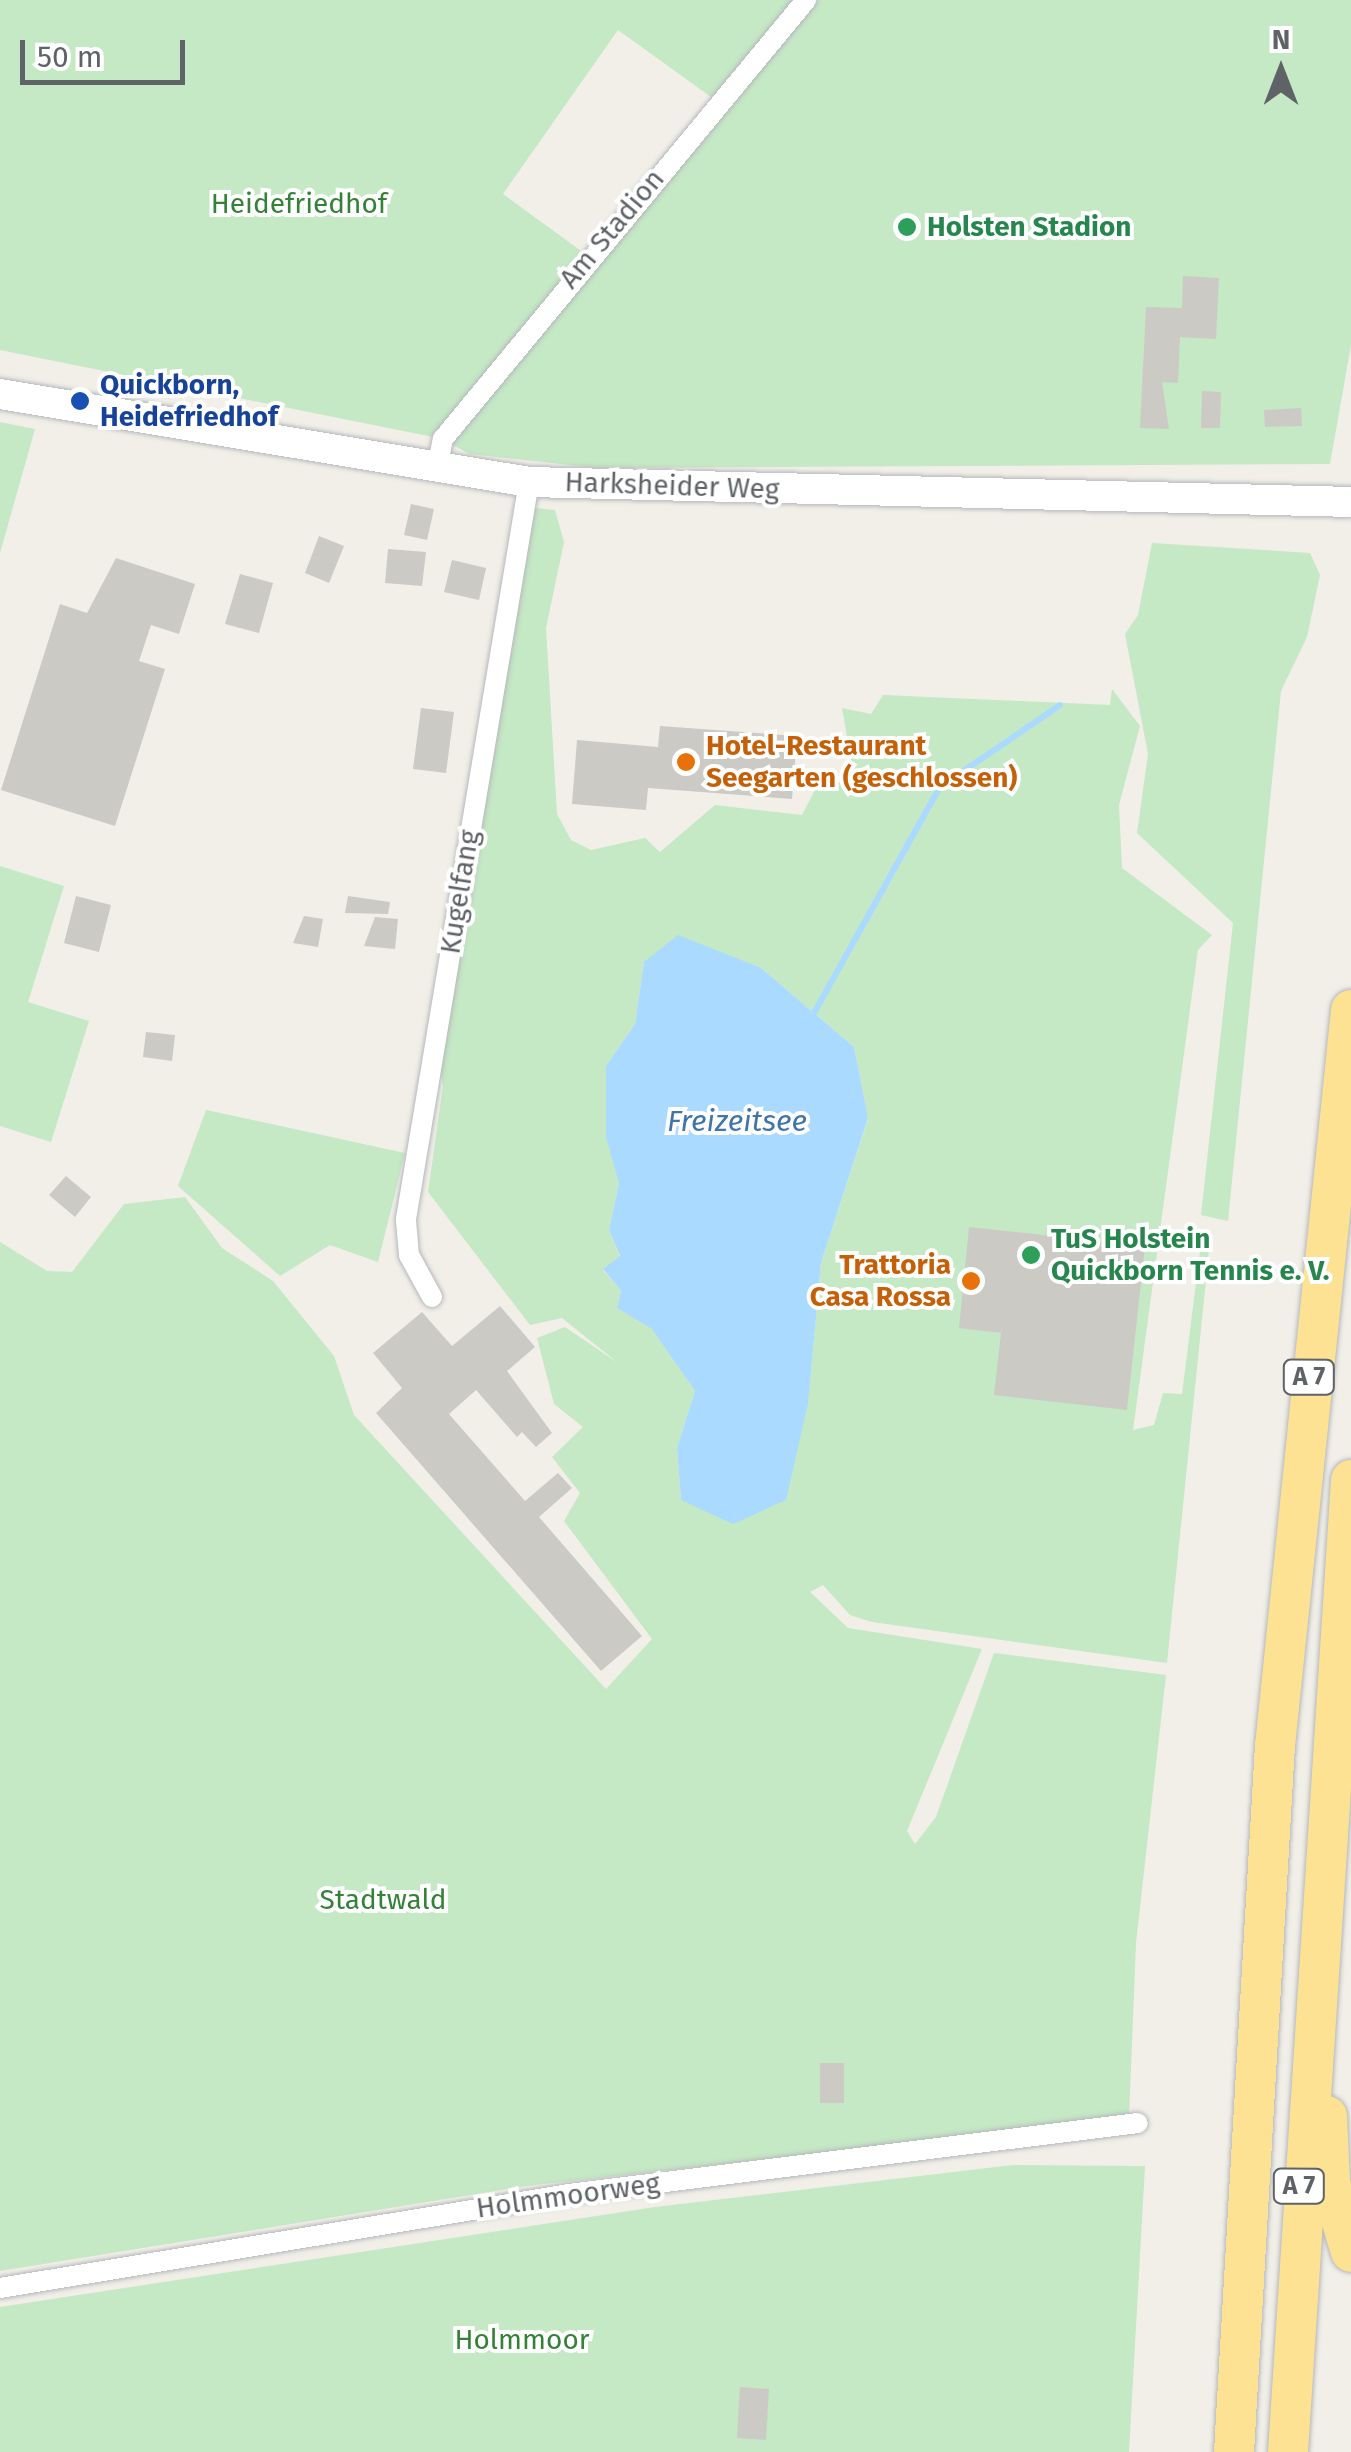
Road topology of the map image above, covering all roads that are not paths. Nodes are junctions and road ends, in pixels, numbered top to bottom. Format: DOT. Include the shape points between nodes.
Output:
graph roads {
  1 [pos="806,0"];
  2 [pos="0,394"];
  3 [pos="437,469"];
  4 [pos="528,482"];
  5 [pos="1346,502"];
  6 [pos="1351,1010"];
  7 [pos="432,1297"];
  8 [pos="1351,1480"];
  9 [pos="1316,1921"];
  10 [pos="1138,2124"];
  11 [pos="1351,2252"];
  12 [pos="0,2288"];
  13 [pos="1238,2373"];
  14 [pos="1213,2452"];
  15 [pos="1234,2452"];
  16 [pos="1288,2452"];
  1 -- 3 [label="street, Am Stadion" via="467,408 443,439"];
  2 -- 3 [label="main road, Harksheider Weg"];
  3 -- 4 [label="main road, Harksheider Weg"];
  4 -- 5 [label="main road, Harksheider Weg"];
  4 -- 7 [label="street, Kugelfang" via="406,1220 413,1267"];
  6 -- 13 [label="highway, A 7" via="1275,1746"];
  8 -- 9 [label="highway, A 7"];
  9 -- 11 [label="highway" via="1335,1967 1326,2144"];
  9 -- 16 [label="highway, A 7"];
  10 -- 12 [label="street, Holmmoorweg" via="569,2194"];
  13 -- 14 [label="highway"];
  13 -- 15 [label="highway, A 7"];
}
